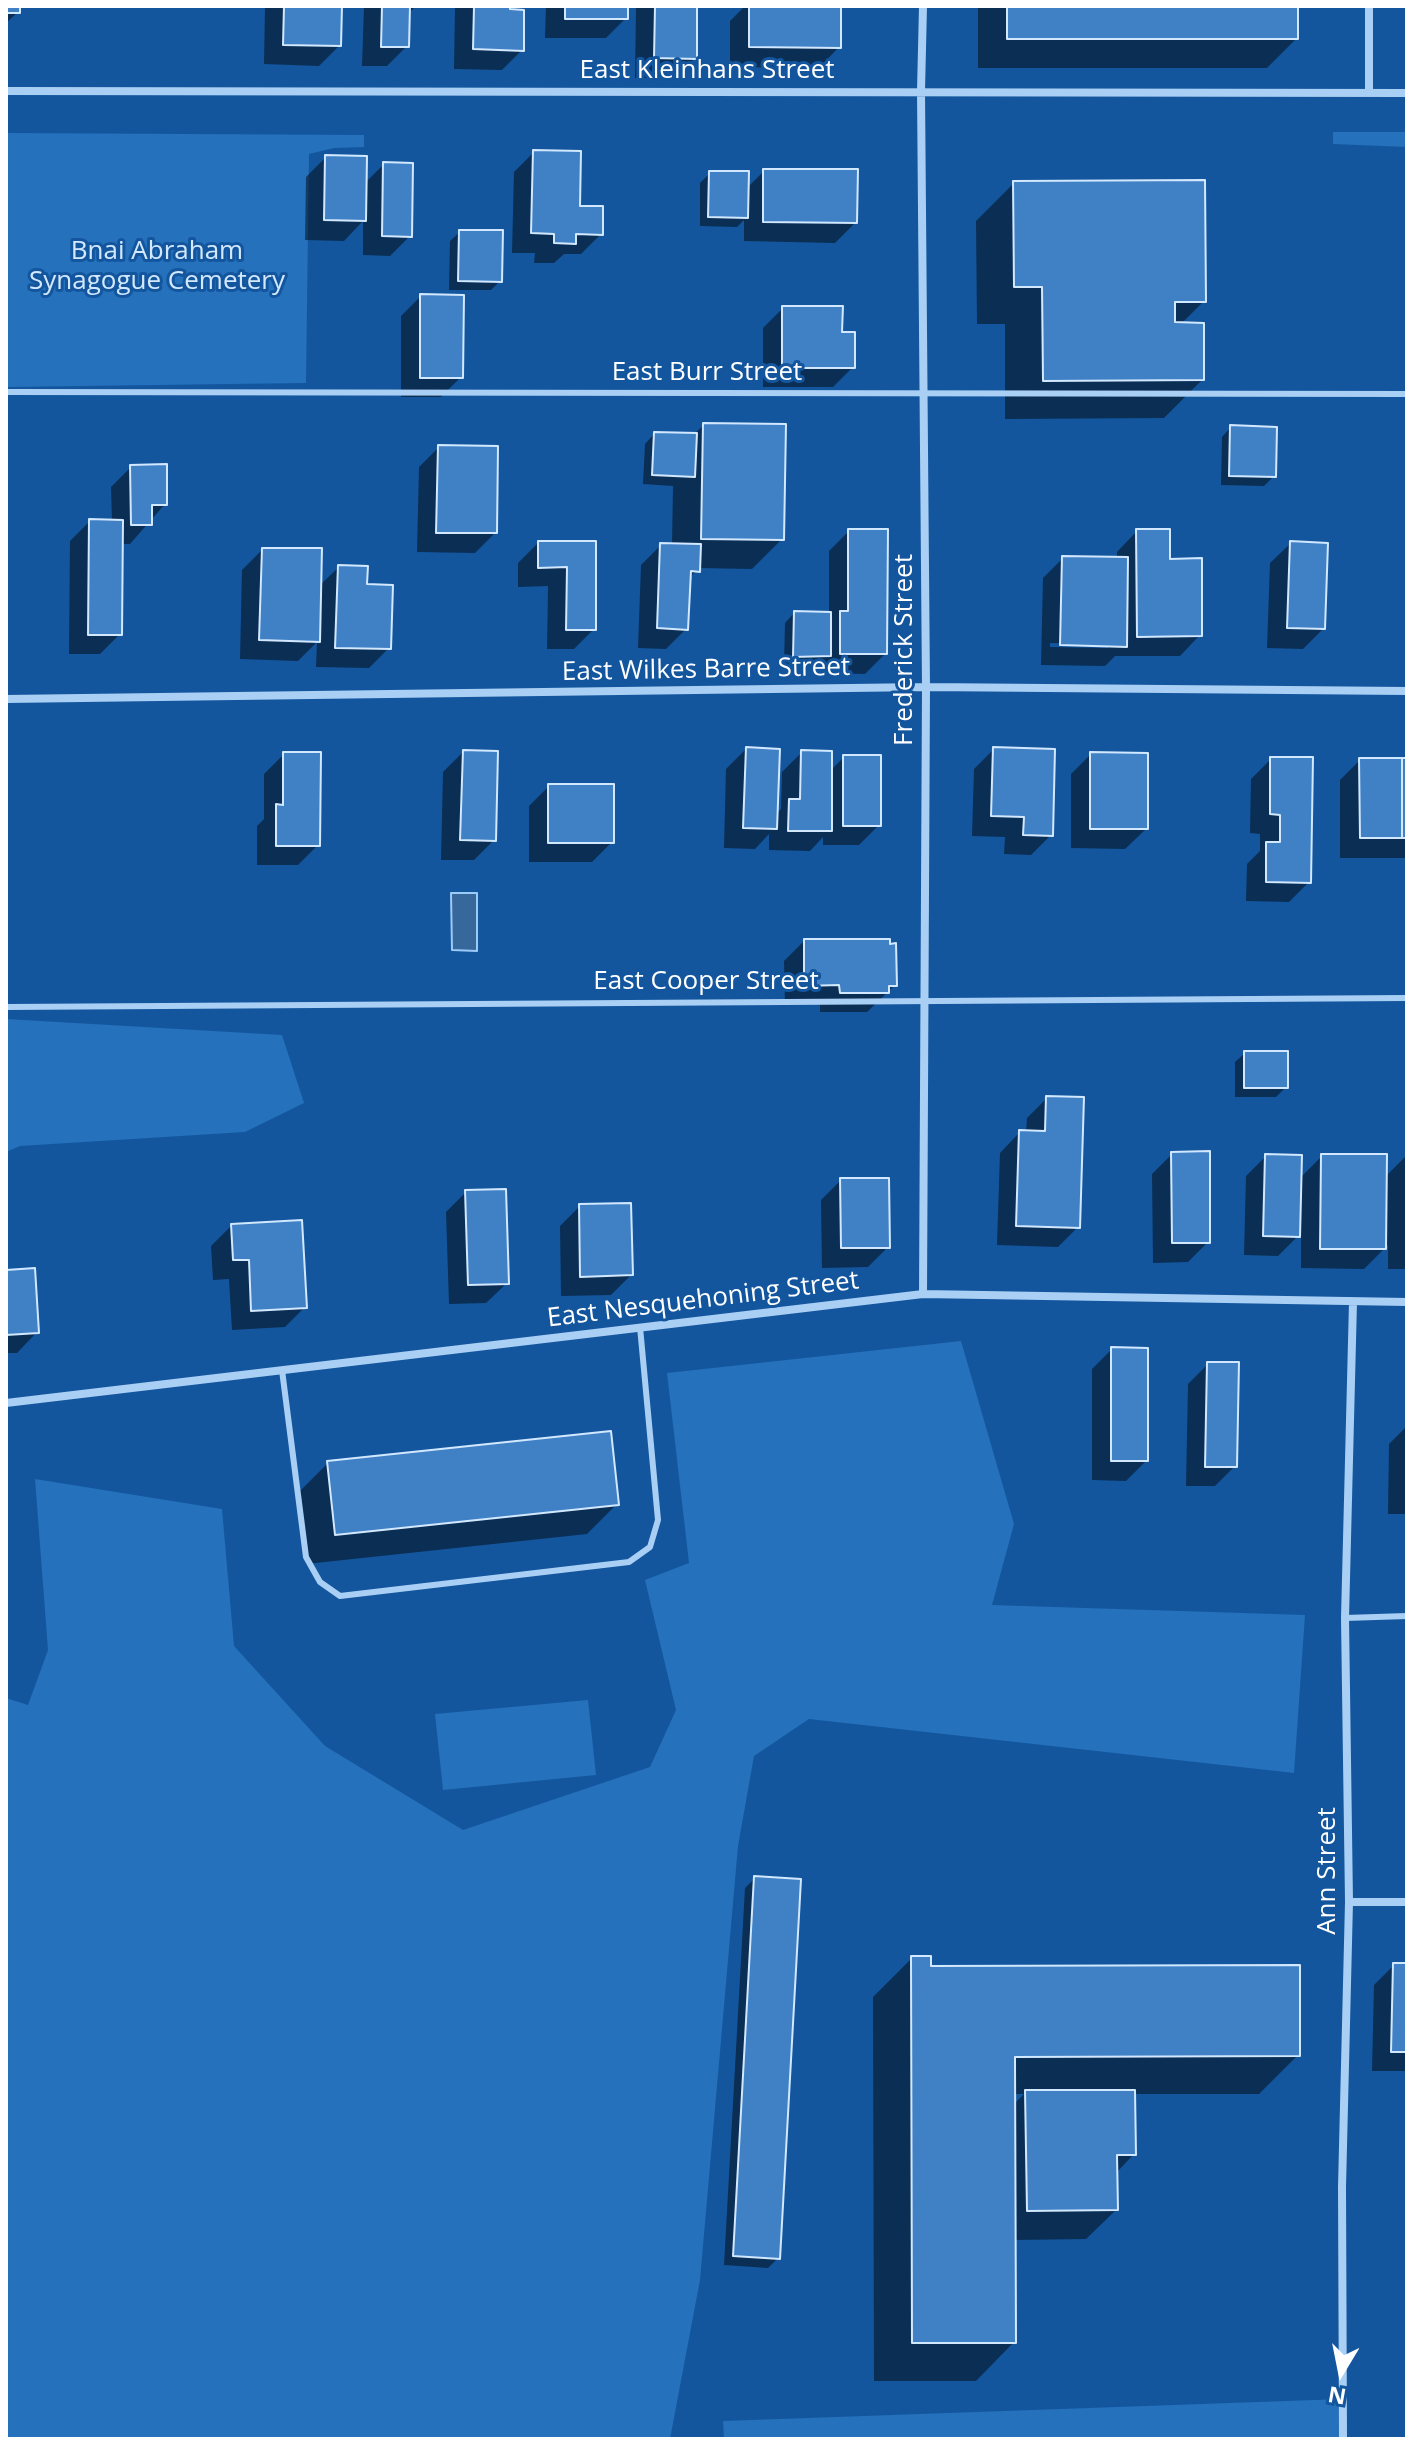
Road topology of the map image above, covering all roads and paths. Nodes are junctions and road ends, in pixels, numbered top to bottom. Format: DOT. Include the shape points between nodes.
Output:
graph roads {
  1 [pos="923,6"];
  2 [pos="1369,6"];
  3 [pos="6,91"];
  4 [pos="921,91"];
  5 [pos="1369,93"];
  6 [pos="1407,93"];
  7 [pos="6,392"];
  8 [pos="924,393"];
  9 [pos="1407,394"];
  10 [pos="926,687"];
  11 [pos="1407,691"];
  12 [pos="6,699"];
  13 [pos="1407,998"];
  14 [pos="924,1001"];
  15 [pos="6,1007"];
  16 [pos="923,1294"];
  17 [pos="1353,1302"];
  18 [pos="1407,1302"];
  19 [pos="640,1327"];
  20 [pos="282,1370"];
  21 [pos="6,1403"];
  22 [pos="1407,1616"];
  23 [pos="1345,1618"];
  24 [pos="1349,1902"];
  25 [pos="1407,1902"];
  26 [pos="1343,2439"];
  1 -- 4 [label="street, Frederick Street"];
  2 -- 5 [label="street"];
  3 -- 4 [label="street, East Kleinhans Street"];
  4 -- 5 [label="street, East Kleinhans Street"];
  4 -- 8 [label="street, Frederick Street"];
  5 -- 6 [label="street, East Kleinhans Street"];
  7 -- 8 [label="lane, East Burr Street"];
  8 -- 9 [label="lane, East Burr Street"];
  8 -- 10 [label="street, Frederick Street"];
  10 -- 11 [label="street, East Wilkes Barre Street"];
  10 -- 12 [label="street, East Wilkes Barre Street"];
  10 -- 14 [label="street, Frederick Street"];
  13 -- 14 [label="lane, East Cooper Street"];
  14 -- 15 [label="lane, East Cooper Street"];
  14 -- 16 [label="street, Frederick Street"];
  16 -- 17 [label="street, East Nesquehoning Street"];
  16 -- 19 [label="street, East Nesquehoning Street"];
  17 -- 18 [label="street, East Nesquehoning Street"];
  17 -- 23 [label="street, Ann Street"];
  19 -- 20 [label="street, East Nesquehoning Street"];
  19 -- 20 [label="lane" via="658,1520 650,1547 629,1562 614,1564 340,1596 320,1582 306,1557"];
  20 -- 21 [label="street, East Nesquehoning Street"];
  22 -- 23 [label="lane"];
  23 -- 24 [label="street, Ann Street"];
  24 -- 25 [label="street"];
  24 -- 26 [label="street, Ann Street"];
}
